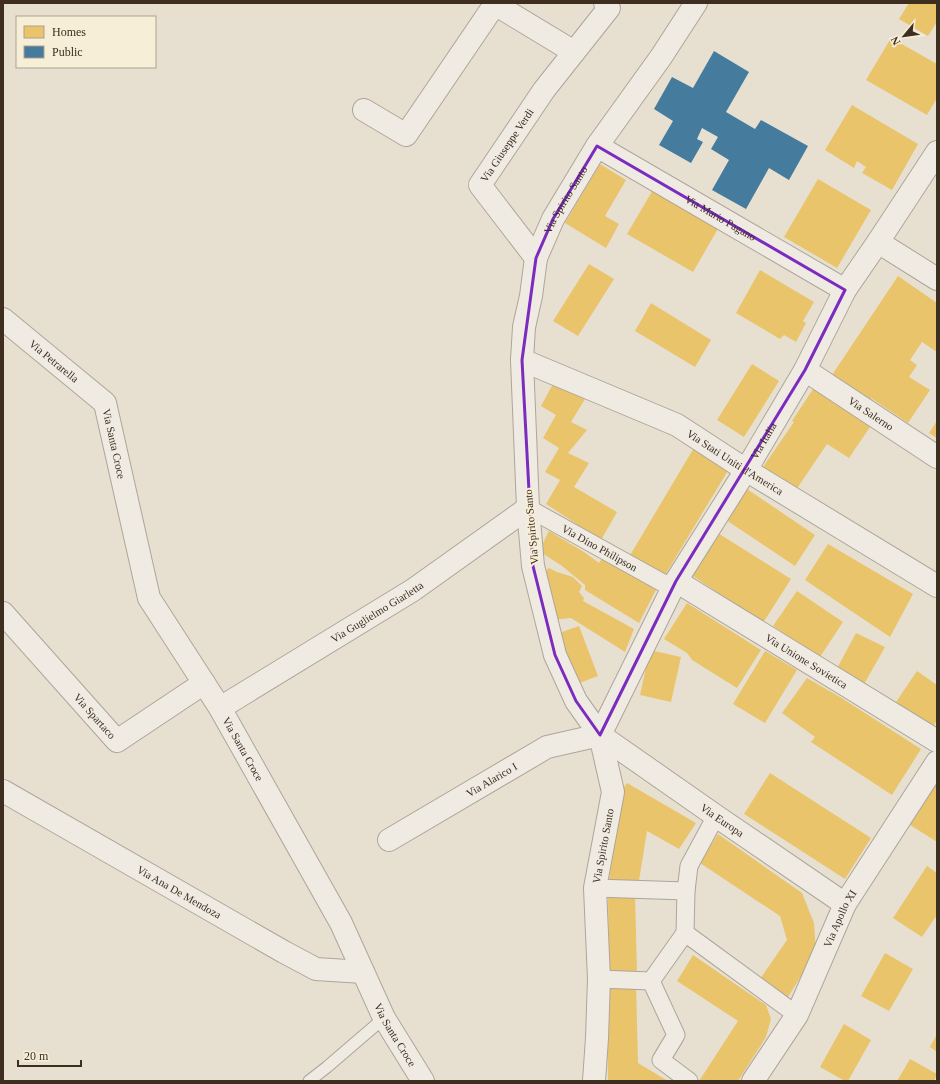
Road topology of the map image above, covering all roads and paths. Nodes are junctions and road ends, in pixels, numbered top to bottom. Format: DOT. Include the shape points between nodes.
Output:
graph roads {
  1 [pos="605,3"];
  2 [pos="696,3"];
  3 [pos="494,4"];
  4 [pos="574,52"];
  5 [pos="364,110"];
  6 [pos="597,146"];
  7 [pos="937,152"];
  8 [pos="878,242"];
  9 [pos="536,258"];
  10 [pos="937,279"];
  11 [pos="845,290"];
  12 [pos="3,319"];
  13 [pos="522,360"];
  14 [pos="805,370"];
  15 [pos="104,403"];
  16 [pos="937,457"];
  17 [pos="746,470"];
  18 [pos="528,508"];
  19 [pos="674,584"];
  20 [pos="937,586"];
  21 [pos="3,613"];
  22 [pos="204,684"];
  23 [pos="220,708"];
  24 [pos="600,735"];
  25 [pos="937,741"];
  26 [pos="937,762"];
  27 [pos="3,791"];
  28 [pos="716,816"];
  29 [pos="389,840"];
  30 [pos="595,888"];
  31 [pos="686,891"];
  32 [pos="845,904"];
  33 [pos="685,933"];
  34 [pos="363,972"];
  35 [pos="599,979"];
  36 [pos="651,982"];
  37 [pos="797,1015"];
  38 [pos="384,1018"];
  39 [pos="309,1081"];
  40 [pos="423,1081"];
  41 [pos="594,1081"];
  42 [pos="689,1081"];
  43 [pos="753,1081"];
  1 -- 4 [label="street, Via Giuseppe Verdi" via="609,8"];
  2 -- 6 [label="street, Via Spirito Santo"];
  3 -- 4 [label="street"];
  3 -- 5 [label="street" via="406,135"];
  4 -- 9 [label="street, Via Giuseppe Verdi" via="544,90 480,185"];
  6 -- 9 [label="street, Via Spirito Santo" via="553,219"];
  6 -- 11 [label="street, Via Mario Pagano"];
  7 -- 8 [label="street, Via Italia"];
  8 -- 10 [label="street"];
  8 -- 11 [label="street, Via Italia"];
  9 -- 13 [label="street, Via Spirito Santo" via="524,327"];
  11 -- 14 [label="street, Via Italia"];
  12 -- 15 [label="street, Via Petrarella"];
  13 -- 17 [label="street, Via Stati Uniti d'America" via="677,425"];
  13 -- 18 [label="street, Via Spirito Santo"];
  14 -- 16 [label="street, Via Salerno"];
  14 -- 17 [label="street, Via Italia"];
  15 -- 22 [label="street, Via Santa Croce" via="149,598"];
  17 -- 19 [label="street, Via Italia"];
  17 -- 20 [label="street, Via Stati Uniti d'America"];
  18 -- 19 [label="street, Via Dino Philipson"];
  18 -- 23 [label="street, Via Guglielmo Giarletta" via="413,590"];
  18 -- 24 [label="street, Via Spirito Santo" via="533,566 555,656 576,701"];
  19 -- 24 [label="street, Via Italia"];
  19 -- 25 [label="street, Via Unione Sovietica"];
  21 -- 22 [label="street, Via Spartaco" via="117,741"];
  22 -- 23 [label="street, Via Santa Croce"];
  23 -- 34 [label="street, Via Santa Croce" via="341,923"];
  24 -- 28 [label="street, Via Europa"];
  24 -- 29 [label="street, Via Alarico I" via="547,747"];
  24 -- 30 [label="street, Via Spirito Santo" via="613,792"];
  26 -- 32 [label="street, Via Apollo XI"];
  27 -- 34 [label="street, Via Ana De Mendoza" via="290,956 316,969"];
  28 -- 31 [label="street" via="689,866"];
  28 -- 32 [label="street, Via Europa"];
  30 -- 31 [label="street"];
  30 -- 35 [label="street, Via Spirito Santo"];
  31 -- 33 [label="street"];
  32 -- 37 [label="street, Via Apollo XI"];
  33 -- 36 [label="street"];
  33 -- 37 [label="street"];
  34 -- 38 [label="street, Via Santa Croce"];
  35 -- 36 [label="street"];
  35 -- 41 [label="street, Via Spirito Santo"];
  36 -- 42 [label="street" via="676,1035 661,1060"];
  37 -- 43 [label="street, Via Apollo XI"];
  38 -- 39 [label="lane"];
  38 -- 40 [label="street, Via Santa Croce"];
}
